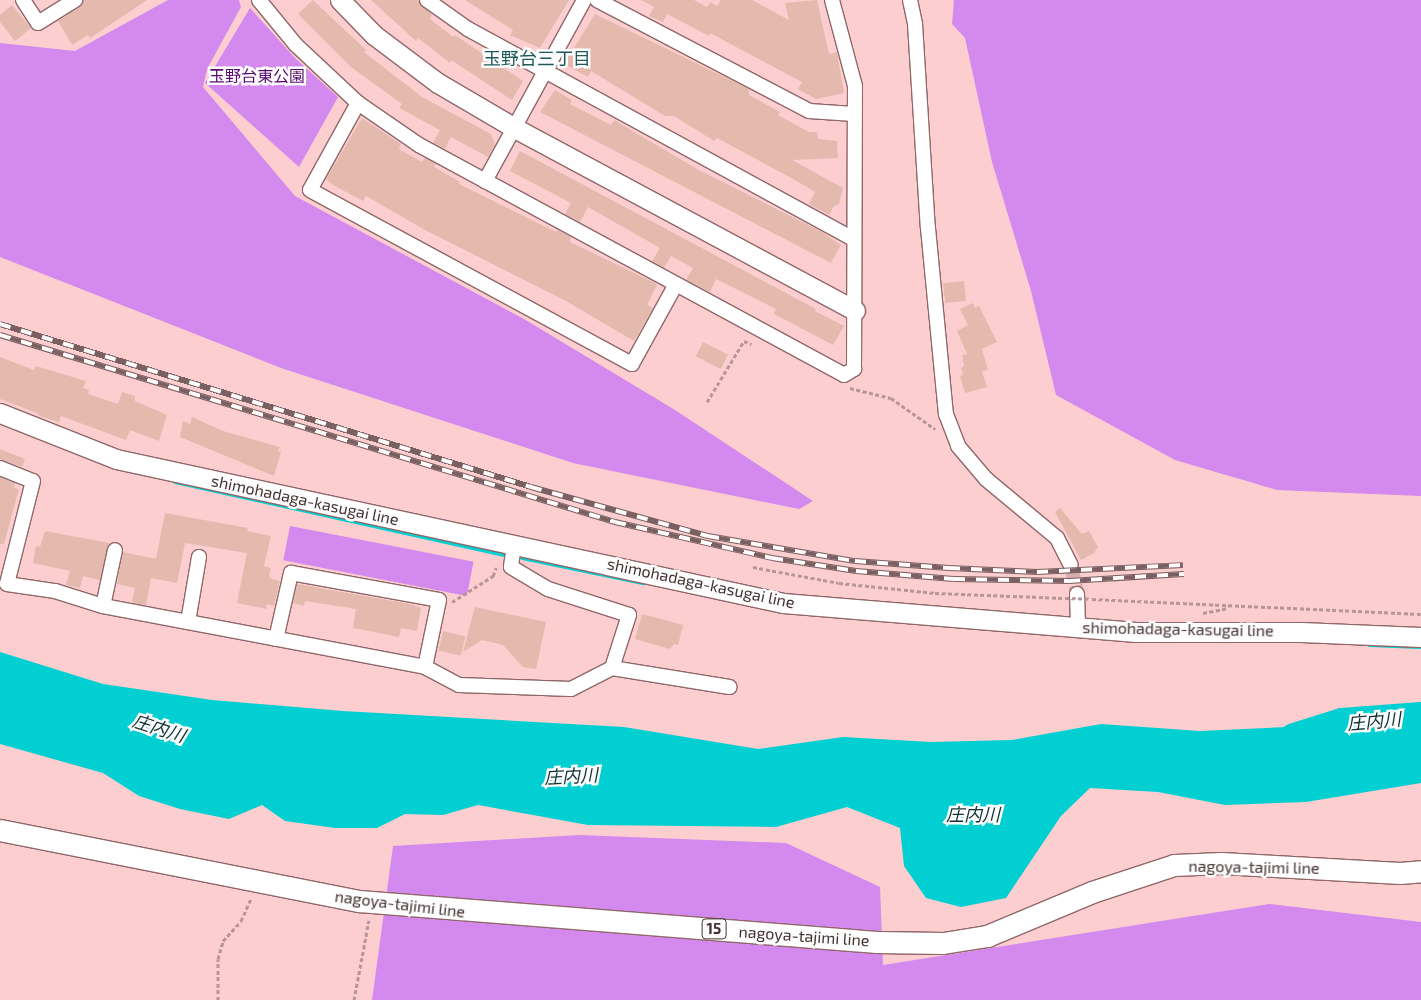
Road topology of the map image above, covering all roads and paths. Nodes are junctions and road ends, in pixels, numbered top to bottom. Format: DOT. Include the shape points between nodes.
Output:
graph roads {
  1 [pos="23,0"];
  2 [pos="75,0"];
  3 [pos="259,0"];
  4 [pos="340,0"];
  5 [pos="427,0"];
  6 [pos="584,0"];
  7 [pos="597,0"];
  8 [pos="832,0"];
  9 [pos="910,0"];
  10 [pos="544,72"];
  11 [pos="358,103"];
  12 [pos="854,114"];
  13 [pos="513,128"];
  14 [pos="485,181"];
  15 [pos="852,238"];
  16 [pos="676,284"];
  17 [pos="855,310"];
  18 [pos="753,344"];
  19 [pos="848,387"];
  20 [pos="707,402"];
  21 [pos="0,413"];
  22 [pos="958,446"];
  23 [pos="0,468"];
  24 [pos="514,545"];
  25 [pos="116,550"];
  26 [pos="199,557"];
  27 [pos="1071,565"];
  28 [pos="511,567"];
  29 [pos="753,567"];
  30 [pos="1077,597"];
  31 [pos="439,600"];
  32 [pos="103,606"];
  33 [pos="1421,614"];
  34 [pos="188,622"];
  35 [pos="1078,627"];
  36 [pos="1421,637"];
  37 [pos="276,638"];
  38 [pos="425,667"];
  39 [pos="612,668"];
  40 [pos="729,688"];
  41 [pos="0,830"];
  42 [pos="1421,870"];
  43 [pos="257,882"];
  44 [pos="370,902"];
  45 [pos="218,1000"];
  46 [pos="354,1000"];
  1 -- 2 [label="street" via="38,23"];
  3 -- 11 [label="street" via="296,45"];
  4 -- 13 [label="main road" via="403,59"];
  5 -- 10 [label="street" via="468,29"];
  6 -- 10 [label="street"];
  7 -- 12 [label="street" via="809,112"];
  8 -- 12 [label="street" via="855,86"];
  9 -- 22 [label="street" via="915,24 928,228 946,414"];
  10 -- 13 [label="street"];
  10 -- 15 [label="street"];
  11 -- 14 [label="street" via="419,145"];
  11 -- 16 [label="street" via="310,190 632,364"];
  12 -- 15 [label="street"];
  13 -- 14 [label="street"];
  13 -- 17 [label="main road"];
  14 -- 16 [label="street"];
  15 -- 17 [label="street"];
  16 -- 17 [label="street" via="844,375 854,369"];
  18 -- 20 [label="path" via="744,340"];
  19 -- 22 [label="path" via="891,398"];
  21 -- 24 [label="main road, shimohadaga-kasugai line" via="116,458"];
  22 -- 27 [label="street" via="986,479 1058,538"];
  23 -- 32 [label="street" via="33,481 7,584 55,590"];
  24 -- 28 [label="street"];
  24 -- 35 [label="main road, shimohadaga-kasugai line" via="783,603"];
  25 -- 32 [label="street"];
  26 -- 34 [label="street"];
  28 -- 31 [label="path" via="496,567 492,576 468,595 448,604"];
  28 -- 39 [label="street" via="548,589 629,615"];
  29 -- 30 [label="path" via="840,583 935,593"];
  30 -- 33 [label="path"];
  30 -- 35 [label="street"];
  31 -- 37 [label="street" via="291,573"];
  31 -- 38 [label="street"];
  32 -- 34 [label="street"];
  34 -- 37 [label="street"];
  35 -- 36 [label="main road, shimohadaga-kasugai line" via="1136,632 1301,632"];
  37 -- 38 [label="street"];
  38 -- 39 [label="street" via="459,685 571,689"];
  39 -- 40 [label="street"];
  41 -- 43 [label="main road, nagoya-tajimi line / 15"];
  42 -- 44 [label="main road, nagoya-tajimi line / 15" via="1400,872 1221,863 1174,865 1092,892 987,936 943,943 876,942"];
  43 -- 44 [label="main road, nagoya-tajimi line / 15"];
  43 -- 45 [label="path" via="241,921 223,941 218,959"];
  44 -- 46 [label="path"];
}
